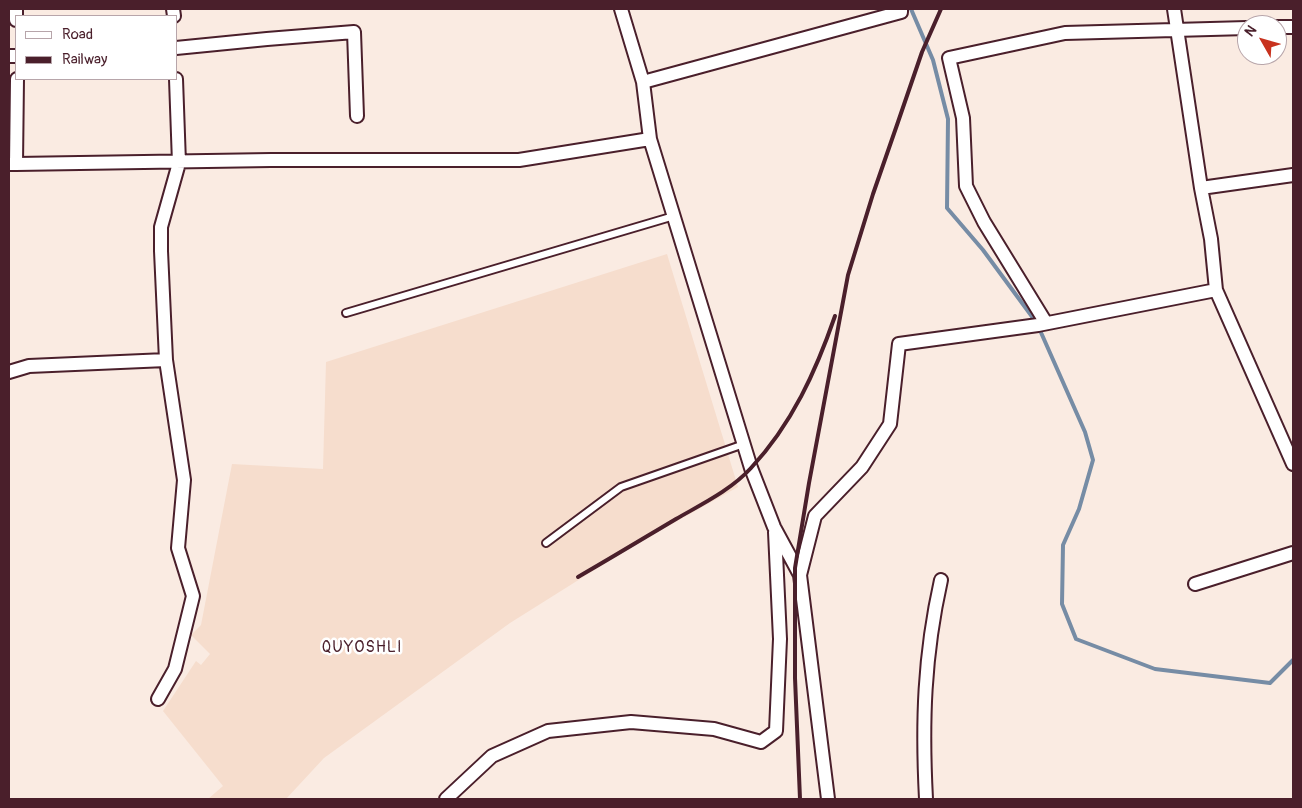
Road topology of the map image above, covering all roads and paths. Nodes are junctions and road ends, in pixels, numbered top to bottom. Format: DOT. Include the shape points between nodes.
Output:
graph roads {
  1 [pos="621,9"];
  2 [pos="901,9"];
  3 [pos="1174,9"];
  4 [pos="1237,28"];
  5 [pos="1177,29"];
  6 [pos="178,48"];
  7 [pos="17,80"];
  8 [pos="176,80"];
  9 [pos="643,82"];
  10 [pos="357,116"];
  11 [pos="650,139"];
  12 [pos="179,163"];
  13 [pos="12,164"];
  14 [pos="1293,175"];
  15 [pos="1201,188"];
  16 [pos="674,216"];
  17 [pos="1216,290"];
  18 [pos="346,312"];
  19 [pos="1046,323"];
  20 [pos="166,360"];
  21 [pos="9,372"];
  22 [pos="744,444"];
  23 [pos="1293,464"];
  24 [pos="774,527"];
  25 [pos="546,543"];
  26 [pos="1293,553"];
  27 [pos="800,575"];
  28 [pos="941,580"];
  29 [pos="1195,584"];
  30 [pos="158,699"];
  31 [pos="446,799"];
  32 [pos="828,799"];
  33 [pos="926,799"];
  1 -- 9 [label="street"];
  2 -- 9 [label="street" via="901,12"];
  3 -- 5 [label="street"];
  4 -- 5 [label="street"];
  5 -- 15 [label="street"];
  5 -- 19 [label="street" via="1065,32 948,58 962,118 966,186 984,222"];
  6 -- 10 [label="street" via="354,32"];
  7 -- 13 [label="street"];
  8 -- 12 [label="street"];
  9 -- 11 [label="street"];
  11 -- 12 [label="street" via="519,160"];
  11 -- 16 [label="street"];
  12 -- 13 [label="street"];
  12 -- 20 [label="street" via="161,226"];
  14 -- 15 [label="street"];
  15 -- 17 [label="street" via="1211,238"];
  16 -- 18 [label="lane"];
  16 -- 22 [label="street"];
  17 -- 19 [label="street"];
  17 -- 23 [label="street"];
  19 -- 27 [label="street" via="899,344 890,424 862,467 815,516"];
  20 -- 21 [label="street" via="29,366"];
  20 -- 30 [label="street" via="184,480 178,548 193,596 175,669"];
  22 -- 24 [label="street"];
  22 -- 25 [label="lane" via="621,487"];
  24 -- 27 [label="street"];
  24 -- 31 [label="street" via="780,639 776,731 761,742 714,729 631,722 548,730 492,756"];
  26 -- 29 [label="street"];
  27 -- 32 [label="street"];
  28 -- 33 [label="street" via="927,663 924,714"];
}
